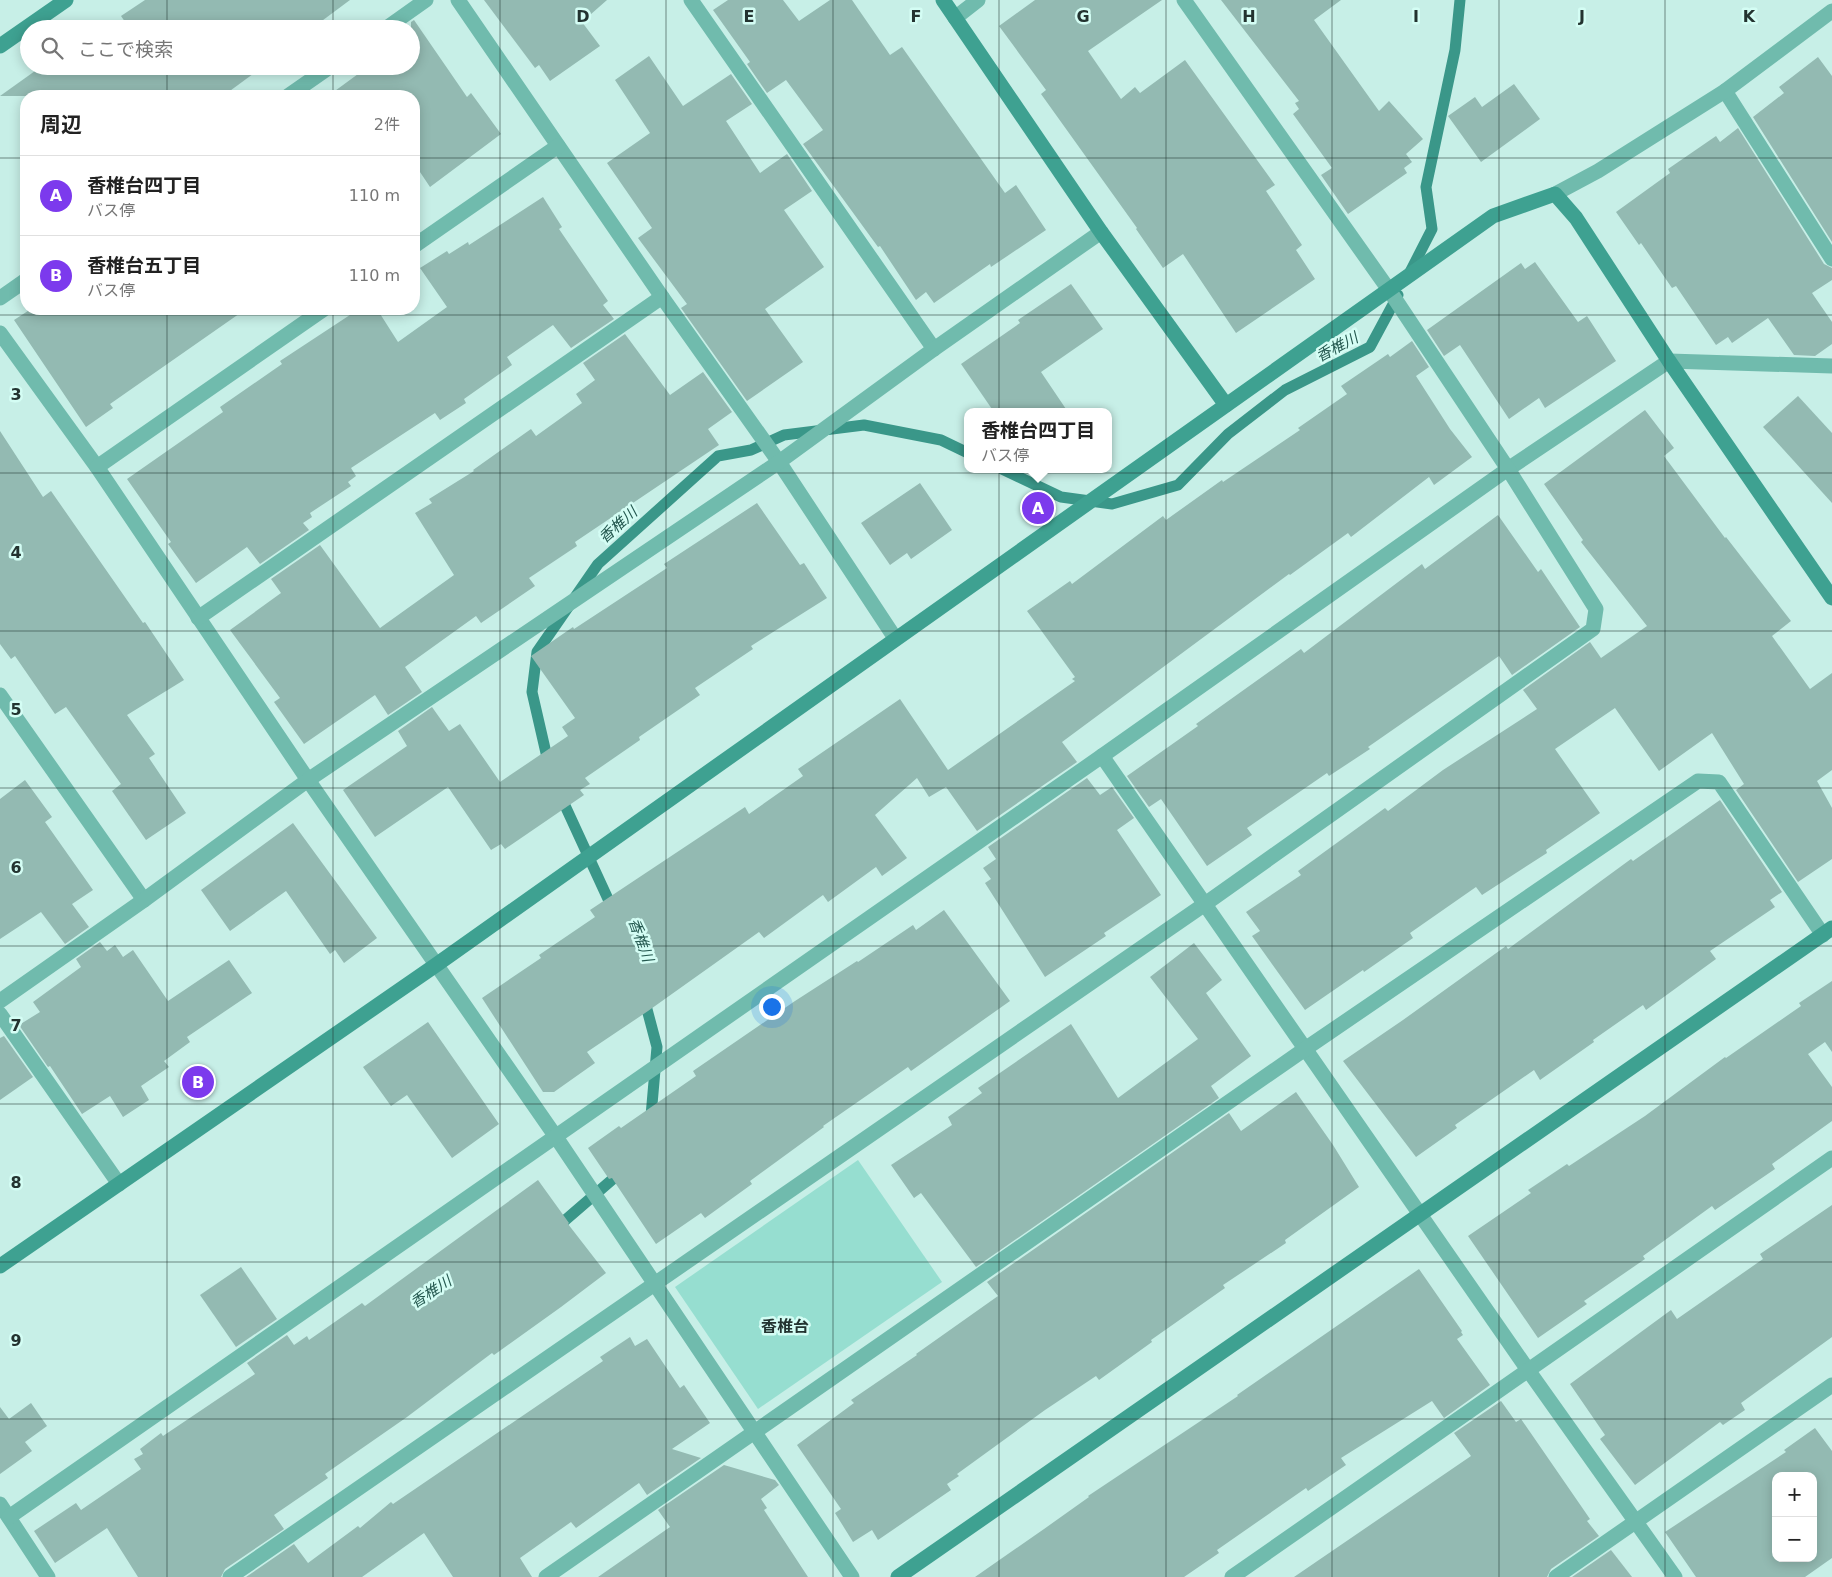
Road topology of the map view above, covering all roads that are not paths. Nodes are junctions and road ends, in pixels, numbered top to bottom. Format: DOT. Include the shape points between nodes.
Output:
graph roads {
  1 [pos="66,0"];
  2 [pos="426,0"];
  3 [pos="458,0"];
  4 [pos="691,0"];
  5 [pos="943,0"];
  6 [pos="978,0"];
  7 [pos="1184,0"];
  8 [pos="1832,11"];
  9 [pos="955,18"];
  10 [pos="37,20"];
  11 [pos="398,20"];
  12 [pos="20,32"];
  13 [pos="0,46"];
  14 [pos="318,75"];
  15 [pos="297,90"];
  16 [pos="1725,91"];
  17 [pos="558,146"];
  18 [pos="1554,194"];
  19 [pos="1101,232"];
  20 [pos="420,242"];
  21 [pos="1832,259"];
  22 [pos="20,284"];
  23 [pos="1389,290"];
  24 [pos="662,297"];
  25 [pos="0,298"];
  26 [pos="315,315"];
  27 [pos="0,333"];
  28 [pos="934,349"];
  29 [pos="1669,361"];
  30 [pos="1832,366"];
  31 [pos="1226,405"];
  32 [pos="779,462"];
  33 [pos="97,467"];
  34 [pos="1508,469"];
  35 [pos="1832,598"];
  36 [pos="198,618"];
  37 [pos="895,638"];
  38 [pos="0,695"];
  39 [pos="1102,756"];
  40 [pos="308,780"];
  41 [pos="144,900"];
  42 [pos="1205,904"];
  43 [pos="1828,932"];
  44 [pos="436,965"];
  45 [pos="0,1001"];
  46 [pos="0,1014"];
  47 [pos="1305,1049"];
  48 [pos="556,1136"];
  49 [pos="1832,1158"];
  50 [pos="119,1184"];
  51 [pos="1420,1214"];
  52 [pos="0,1266"];
  53 [pos="655,1285"];
  54 [pos="1528,1370"];
  55 [pos="1832,1385"];
  56 [pos="754,1433"];
  57 [pos="0,1504"];
  58 [pos="9,1517"];
  59 [pos="1636,1522"];
  60 [pos="48,1577"];
  61 [pos="230,1577"];
  62 [pos="546,1577"];
  63 [pos="852,1577"];
  64 [pos="898,1577"];
  65 [pos="1232,1577"];
  66 [pos="1556,1577"];
  67 [pos="1675,1577"];
  1 -- 10 [label="street"];
  2 -- 11 [label="street"];
  3 -- 17 [label="street"];
  4 -- 28 [label="street"];
  5 -- 9 [label="street"];
  6 -- 9 [label="street"];
  7 -- 23 [label="street"];
  8 -- 16 [label="street"];
  9 -- 19 [label="street"];
  12 -- 13 [label="street"];
  14 -- 15 [label="street"];
  16 -- 18 [label="street" via="1598,172"];
  16 -- 21 [label="street"];
  17 -- 20 [label="street"];
  17 -- 24 [label="street"];
  18 -- 23 [label="street" via="1493,216"];
  18 -- 29 [label="street" via="1576,218"];
  19 -- 28 [label="street"];
  19 -- 31 [label="street"];
  22 -- 25 [label="street"];
  23 -- 31 [label="street"];
  23 -- 34 [label="street"];
  24 -- 32 [label="street"];
  24 -- 36 [label="street"];
  26 -- 33 [label="street"];
  27 -- 33 [label="street"];
  28 -- 32 [label="street"];
  29 -- 30 [label="street"];
  29 -- 34 [label="street"];
  29 -- 35 [label="street"];
  31 -- 37 [label="street"];
  32 -- 37 [label="street"];
  32 -- 40 [label="street"];
  33 -- 36 [label="street"];
  34 -- 39 [label="street"];
  34 -- 42 [label="street" via="1596,609 1593,629"];
  36 -- 40 [label="street"];
  37 -- 44 [label="street"];
  38 -- 41 [label="street"];
  39 -- 42 [label="street"];
  39 -- 48 [label="street"];
  40 -- 41 [label="street"];
  40 -- 44 [label="street"];
  41 -- 45 [label="street"];
  42 -- 47 [label="street"];
  42 -- 53 [label="street"];
  43 -- 47 [label="street" via="1719,782 1698,781"];
  43 -- 51 [label="street"];
  44 -- 48 [label="street"];
  44 -- 50 [label="street"];
  46 -- 50 [label="street"];
  47 -- 51 [label="street"];
  47 -- 56 [label="street"];
  48 -- 53 [label="street"];
  48 -- 58 [label="street"];
  49 -- 54 [label="street"];
  50 -- 52 [label="street"];
  51 -- 54 [label="street"];
  51 -- 64 [label="street"];
  53 -- 56 [label="street"];
  53 -- 61 [label="street"];
  54 -- 59 [label="street"];
  54 -- 65 [label="street"];
  55 -- 59 [label="street"];
  56 -- 62 [label="street"];
  56 -- 63 [label="street"];
  57 -- 58 [label="street"];
  58 -- 60 [label="street"];
  59 -- 66 [label="street"];
  59 -- 67 [label="street"];
}
